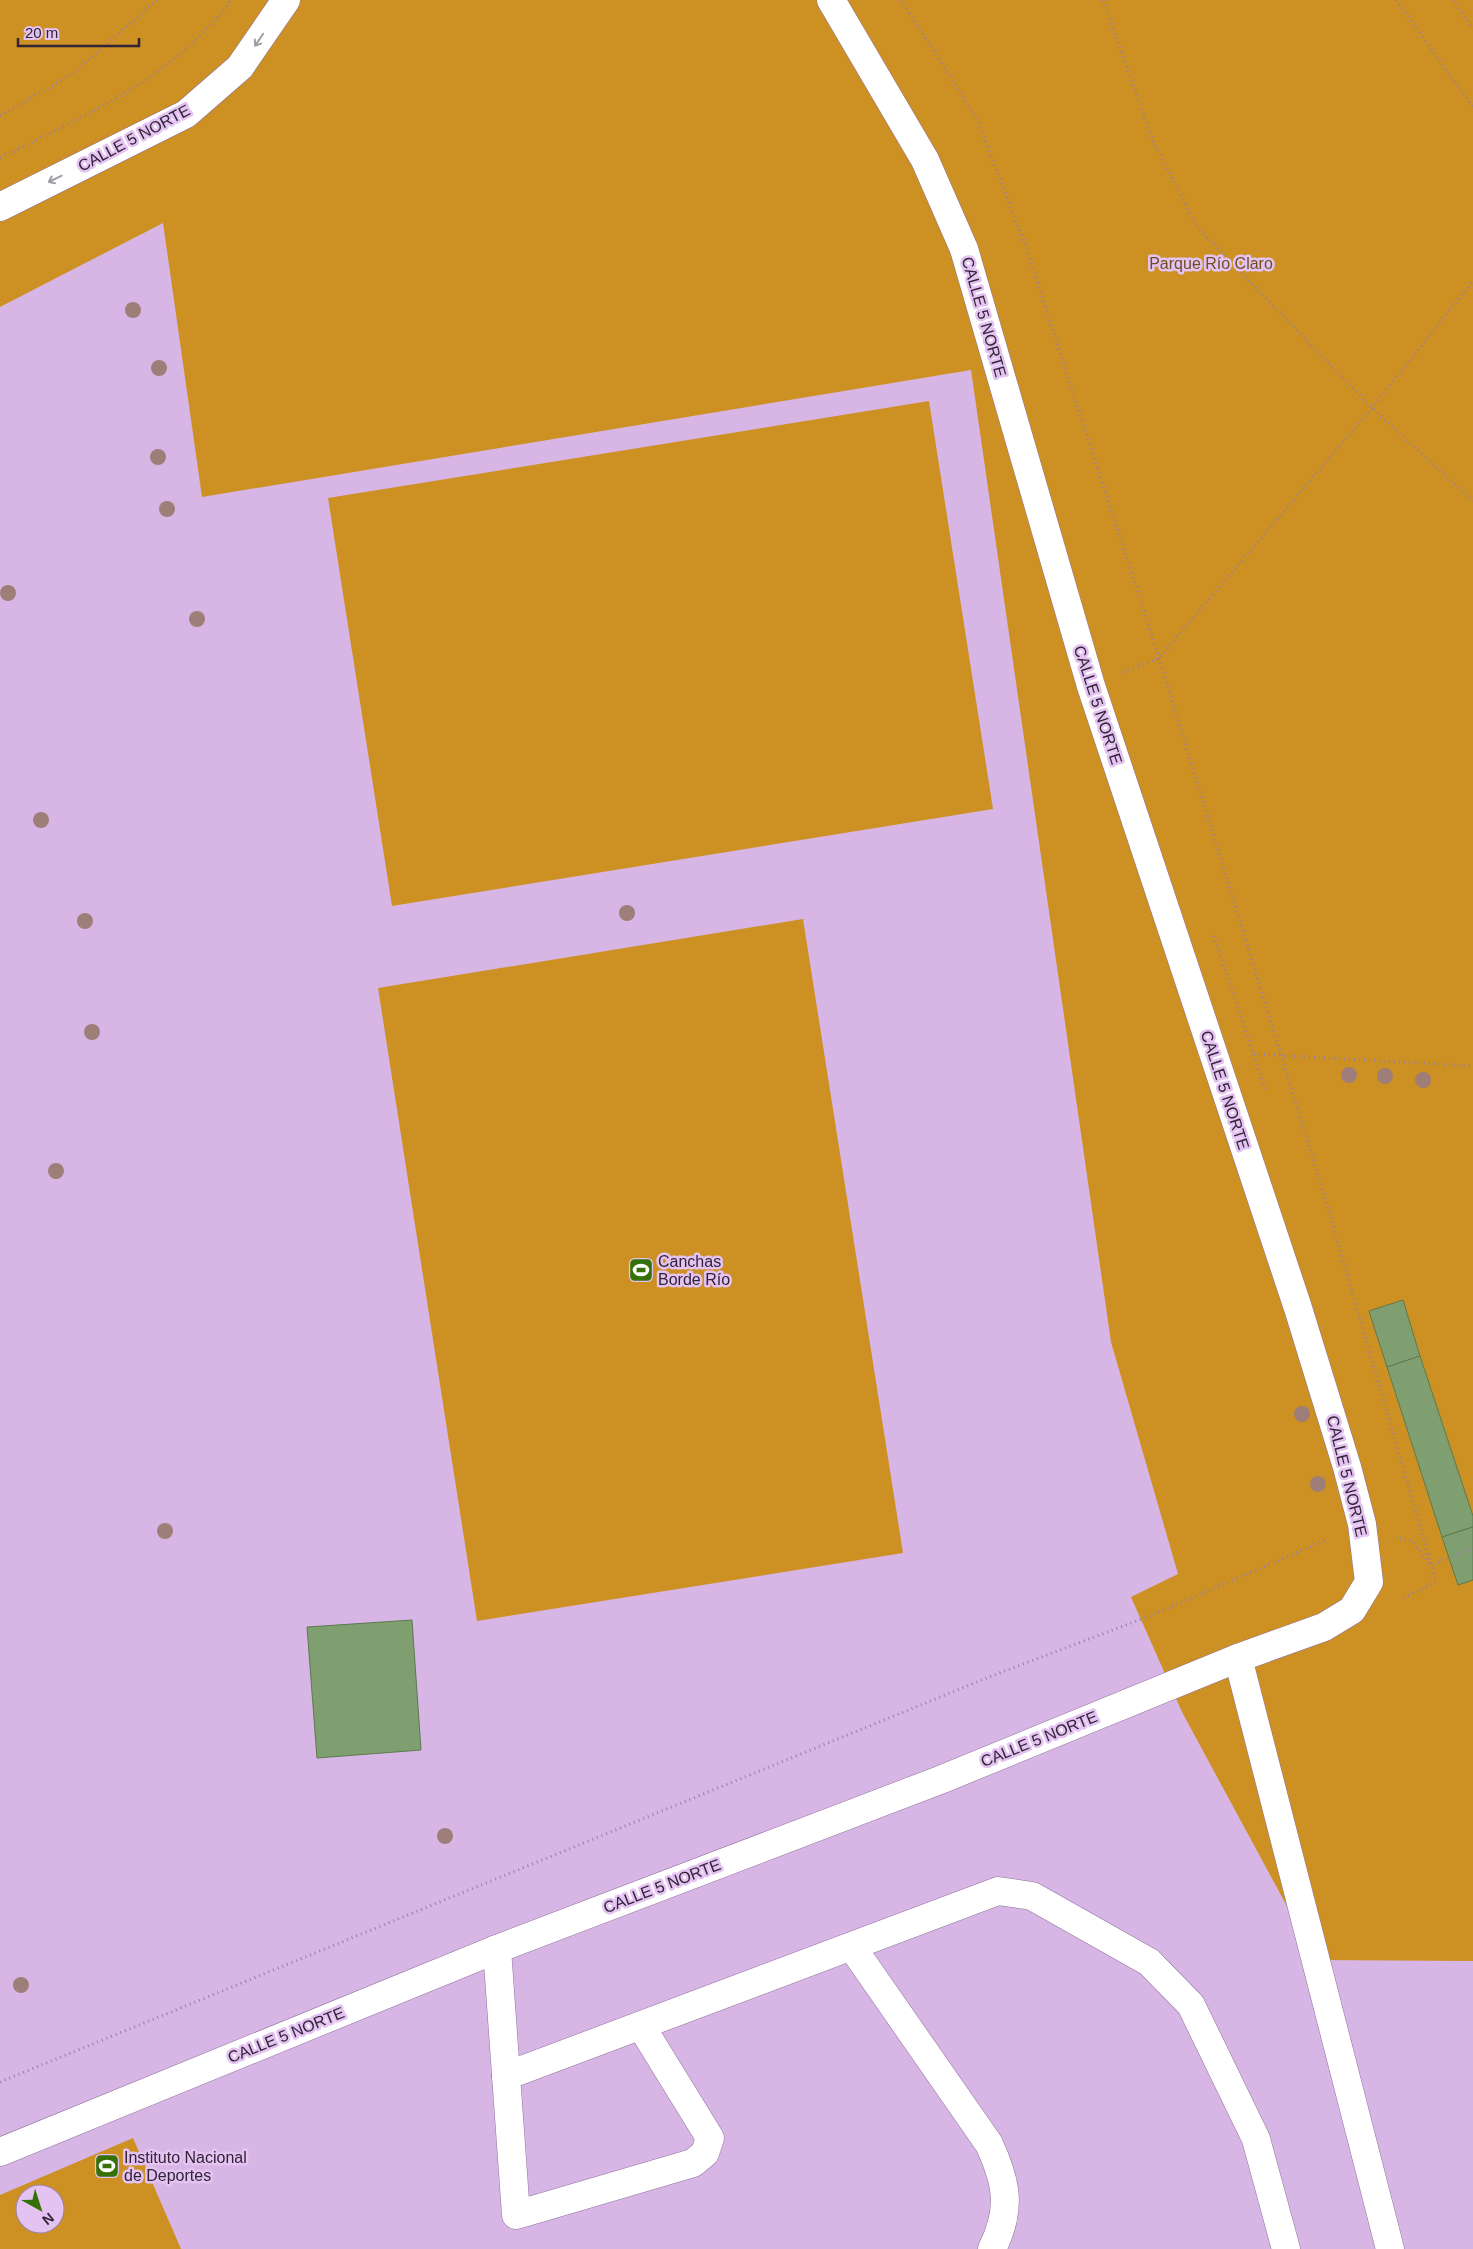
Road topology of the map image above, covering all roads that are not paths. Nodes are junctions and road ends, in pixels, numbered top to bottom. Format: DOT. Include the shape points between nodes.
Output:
graph roads {
  1 [pos="286,0"];
  2 [pos="831,0"];
  3 [pos="0,206"];
  4 [pos="1238,1658"];
  5 [pos="852,1947"];
  6 [pos="497,1949"];
  7 [pos="641,2026"];
  8 [pos="506,2076"];
  9 [pos="0,2152"];
  10 [pos="992,2249"];
  11 [pos="1286,2249"];
  12 [pos="1390,2249"];
  1 -- 3 [label="street, CALLE 5 NORTE, one-way" via="240,67 186,114"];
  2 -- 4 [label="street, CALLE 5 NORTE" via="925,160 964,249 1091,686 1301,1317 1348,1467 1362,1524 1369,1582 1352,1610 1324,1627"];
  4 -- 6 [label="street, CALLE 5 NORTE" via="940,1780"];
  4 -- 12 [label="street"];
  5 -- 7 [label="street"];
  5 -- 10 [label="street" via="989,2144 1001,2170 1006,2206 1001,2231"];
  5 -- 11 [label="street" via="998,1891 1032,1896 1150,1962 1191,2005 1256,2139"];
  6 -- 8 [label="street"];
  6 -- 9 [label="street, CALLE 5 NORTE"];
  7 -- 8 [label="street"];
  7 -- 8 [label="street" via="710,2138 704,2153 693,2163 516,2215"];
}
